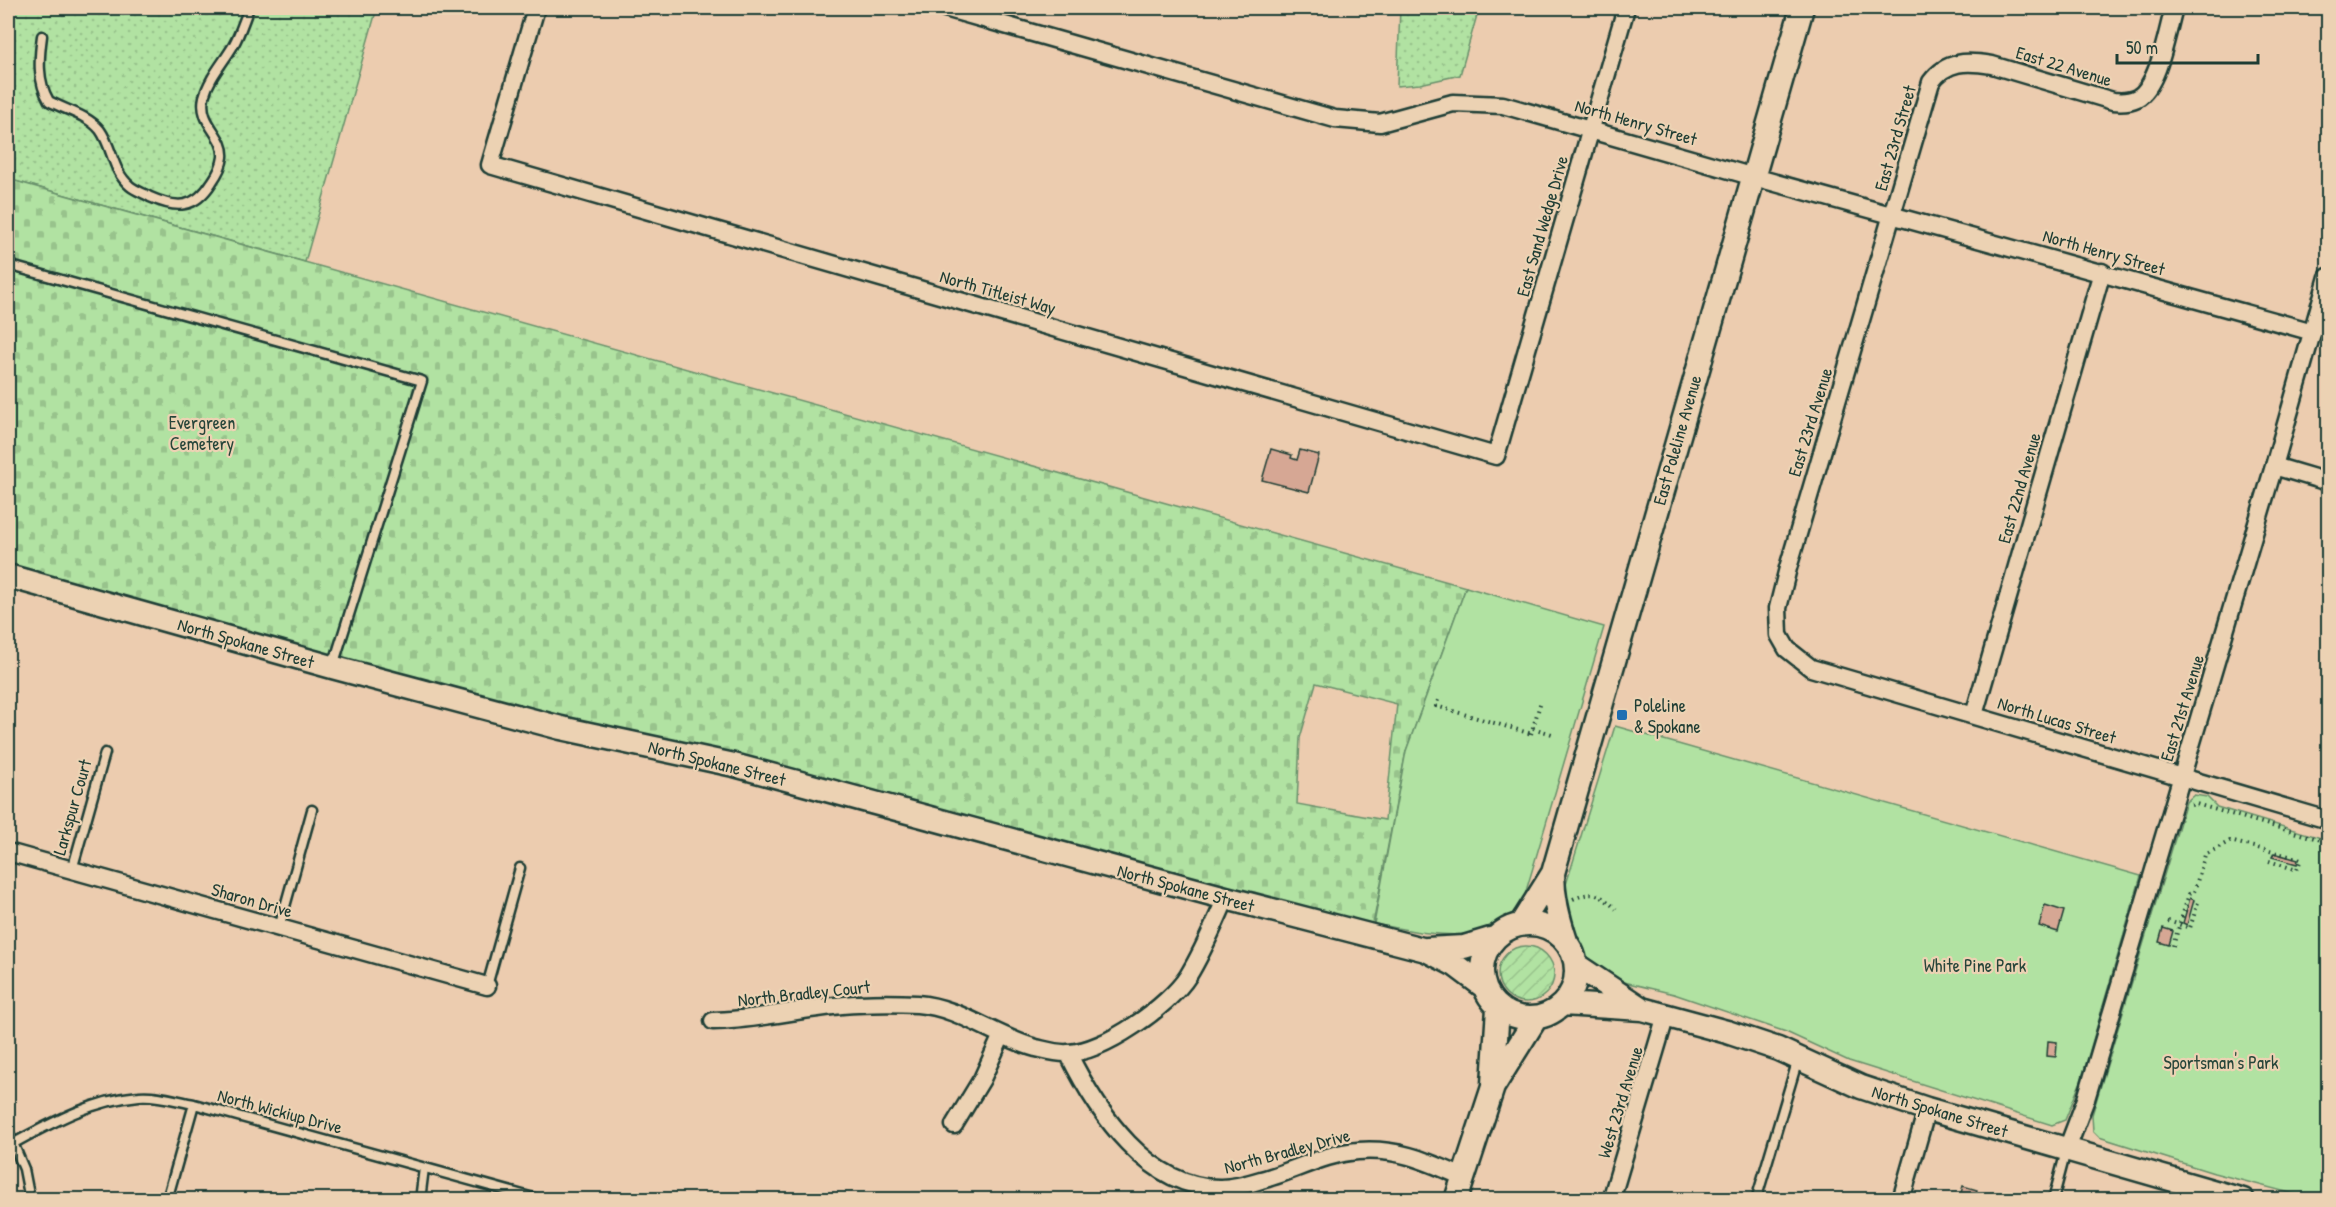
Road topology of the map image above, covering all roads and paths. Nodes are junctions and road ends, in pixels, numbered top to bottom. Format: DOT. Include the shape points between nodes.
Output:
graph roads {
  1 [pos="249,8"];
  2 [pos="536,8"];
  3 [pos="945,8"];
  4 [pos="1626,8"];
  5 [pos="1802,8"];
  6 [pos="2174,8"];
  7 [pos="42,36"];
  8 [pos="1971,62"];
  9 [pos="1591,128"];
  10 [pos="1754,177"];
  11 [pos="1893,215"];
  12 [pos="8,266"];
  13 [pos="2102,272"];
  14 [pos="2328,276"];
  15 [pos="2313,332"];
  16 [pos="1496,456"];
  17 [pos="2274,466"];
  18 [pos="2328,482"];
  19 [pos="8,576"];
  20 [pos="1782,643"];
  21 [pos="332,667"];
  22 [pos="1438,700"];
  23 [pos="1541,701"];
  24 [pos="1974,715"];
  25 [pos="1533,728"];
  26 [pos="1552,734"];
  27 [pos="105,753"];
  28 [pos="2181,778"];
  29 [pos="2174,801"];
  30 [pos="312,810"];
  31 [pos="2328,820"];
  32 [pos="2328,842"];
  33 [pos="8,852"];
  34 [pos="2269,861"];
  35 [pos="520,867"];
  36 [pos="72,870"];
  37 [pos="1554,873"];
  38 [pos="1226,898"];
  39 [pos="2199,899"];
  40 [pos="1567,901"];
  41 [pos="1616,909"];
  42 [pos="2168,921"];
  43 [pos="1521,924"];
  44 [pos="2180,925"];
  45 [pos="279,928"];
  46 [pos="1494,938"];
  47 [pos="1566,941"];
  48 [pos="2173,946"];
  49 [pos="1426,950"];
  50 [pos="1576,965"];
  51 [pos="487,986"];
  52 [pos="1483,986"];
  53 [pos="1563,1004"];
  54 [pos="1498,1008"];
  55 [pos="1642,1009"];
  56 [pos="1666,1015"];
  57 [pos="1536,1018"];
  58 [pos="713,1021"];
  59 [pos="1002,1035"];
  60 [pos="1068,1053"];
  61 [pos="1798,1058"];
  62 [pos="1493,1087"];
  63 [pos="194,1104"];
  64 [pos="1927,1109"];
  65 [pos="954,1125"];
  66 [pos="8,1131"];
  67 [pos="14,1143"];
  68 [pos="2067,1149"];
  69 [pos="424,1167"];
  70 [pos="1463,1177"];
  71 [pos="2208,1195"];
  72 [pos="30,1200"];
  73 [pos="167,1200"];
  74 [pos="420,1200"];
  75 [pos="541,1200"];
  76 [pos="1456,1200"];
  77 [pos="1611,1200"];
  78 [pos="1756,1200"];
  79 [pos="1901,1200"];
  80 [pos="2053,1200"];
  81 [pos="2243,1200"];
  1 -- 7 [label="lane" via="235,43 207,87 203,102 206,119 222,147 217,174 203,195 175,206 132,188 114,166 98,129 49,101 41,85 39,68"];
  2 -- 16 [label="street, North Titleist Way" via="490,165"];
  3 -- 9 [label="street, North Henry Street" via="1335,119 1380,123 1453,103 1482,103"];
  4 -- 9 [label="street, East Sand Wedge Drive"];
  5 -- 10 [label="main road, East Poleline Avenue"];
  6 -- 8 [label="street, East 22 Avenue" via="2150,85 2144,93 2126,102"];
  8 -- 11 [label="street, East 23rd Street" via="1949,65 1931,82"];
  9 -- 10 [label="street, North Henry Street"];
  9 -- 16 [label="street, East Sand Wedge Drive"];
  10 -- 11 [label="street, North Henry Street"];
  10 -- 37 [label="main road, East Poleline Avenue"];
  11 -- 13 [label="street, North Henry Street"];
  11 -- 20 [label="street, East 23rd Avenue" via="1788,568 1778,608 1777,626"];
  12 -- 21 [label="lane" via="422,381"];
  13 -- 15 [label="street, North Henry Street"];
  13 -- 24 [label="street, East 22nd Avenue"];
  14 -- 15 [label="street, East 21st Avenue"];
  15 -- 17 [label="street, East 21st Avenue"];
  17 -- 18 [label="street"];
  17 -- 28 [label="street, East 21st Avenue"];
  19 -- 21 [label="main road, North Spokane Street"];
  20 -- 24 [label="street, North Lucas Street" via="1811,668"];
  21 -- 38 [label="main road, North Spokane Street" via="561,728 734,765"];
  22 -- 25 [label="path" via="1436,706 1531,735"];
  23 -- 25 [label="path"];
  24 -- 28 [label="street, North Lucas Street"];
  25 -- 26 [label="path"];
  27 -- 36 [label="lane, Larkspur Court"];
  28 -- 29 [label="street, East 21st Avenue"];
  28 -- 31 [label="street, North Lucas Street"];
  29 -- 32 [label="path"];
  29 -- 68 [label="street, East 21st Avenue" via="2086,1099"];
  30 -- 45 [label="lane"];
  33 -- 36 [label="street, Sharon Drive"];
  34 -- 44 [label="path" via="2297,870 2301,859 2230,841 2205,855"];
  35 -- 51 [label="lane"];
  36 -- 45 [label="street, Sharon Drive"];
  37 -- 43 [label="main road, East Poleline Avenue"];
  37 -- 47 [label="main road, East Poleline Avenue" via="1553,896"];
  38 -- 49 [label="main road, North Spokane Street"];
  38 -- 60 [label="street" via="1187,978 1169,998 1127,1030 1094,1047"];
  39 -- 44 [label="path" via="2190,928"];
  40 -- 41 [label="path" via="1595,894"];
  42 -- 44 [label="path"];
  43 -- 46 [label="main road"];
  43 -- 47 [label="main road" via="1538,924"];
  44 -- 48 [label="path"];
  45 -- 51 [label="street, Sharon Drive"];
  46 -- 49 [label="main road, North Spokane Street" via="1464,947"];
  46 -- 52 [label="main road" via="1482,961"];
  47 -- 50 [label="main road"];
  49 -- 52 [label="main road, North Spokane Street"];
  50 -- 53 [label="main road" via="1574,986"];
  50 -- 55 [label="main road, North Spokane Street"];
  52 -- 54 [label="main road"];
  53 -- 55 [label="main road, North Spokane Street"];
  53 -- 57 [label="main road"];
  54 -- 57 [label="main road" via="1516,1017"];
  54 -- 62 [label="main road"];
  55 -- 56 [label="main road, North Spokane Street"];
  56 -- 61 [label="main road, North Spokane Street"];
  56 -- 77 [label="street, West 23rd Avenue"];
  57 -- 62 [label="main road"];
  58 -- 59 [label="street, North Bradley Court" via="856,1004 918,1004 951,1011"];
  59 -- 60 [label="street" via="1035,1048"];
  59 -- 65 [label="street" via="982,1079"];
  60 -- 70 [label="street, North Bradley Drive" via="1079,1077 1139,1156 1183,1182 1232,1187 1356,1151 1412,1156"];
  61 -- 64 [label="main road, North Spokane Street" via="1861,1087"];
  61 -- 78 [label="lane"];
  62 -- 70 [label="main road"];
  63 -- 67 [label="lane, North Wickiup Drive" via="141,1095 65,1116"];
  63 -- 69 [label="lane, North Wickiup Drive"];
  63 -- 73 [label="lane"];
  64 -- 68 [label="main road, North Spokane Street"];
  64 -- 79 [label="street"];
  66 -- 67 [label="lane"];
  67 -- 72 [label="lane"];
  68 -- 71 [label="main road, North Spokane Street"];
  68 -- 80 [label="lane"];
  69 -- 74 [label="lane"];
  69 -- 75 [label="lane, North Wickiup Drive"];
  70 -- 76 [label="main road"];
  71 -- 81 [label="main road, North Spokane Street"];
}
